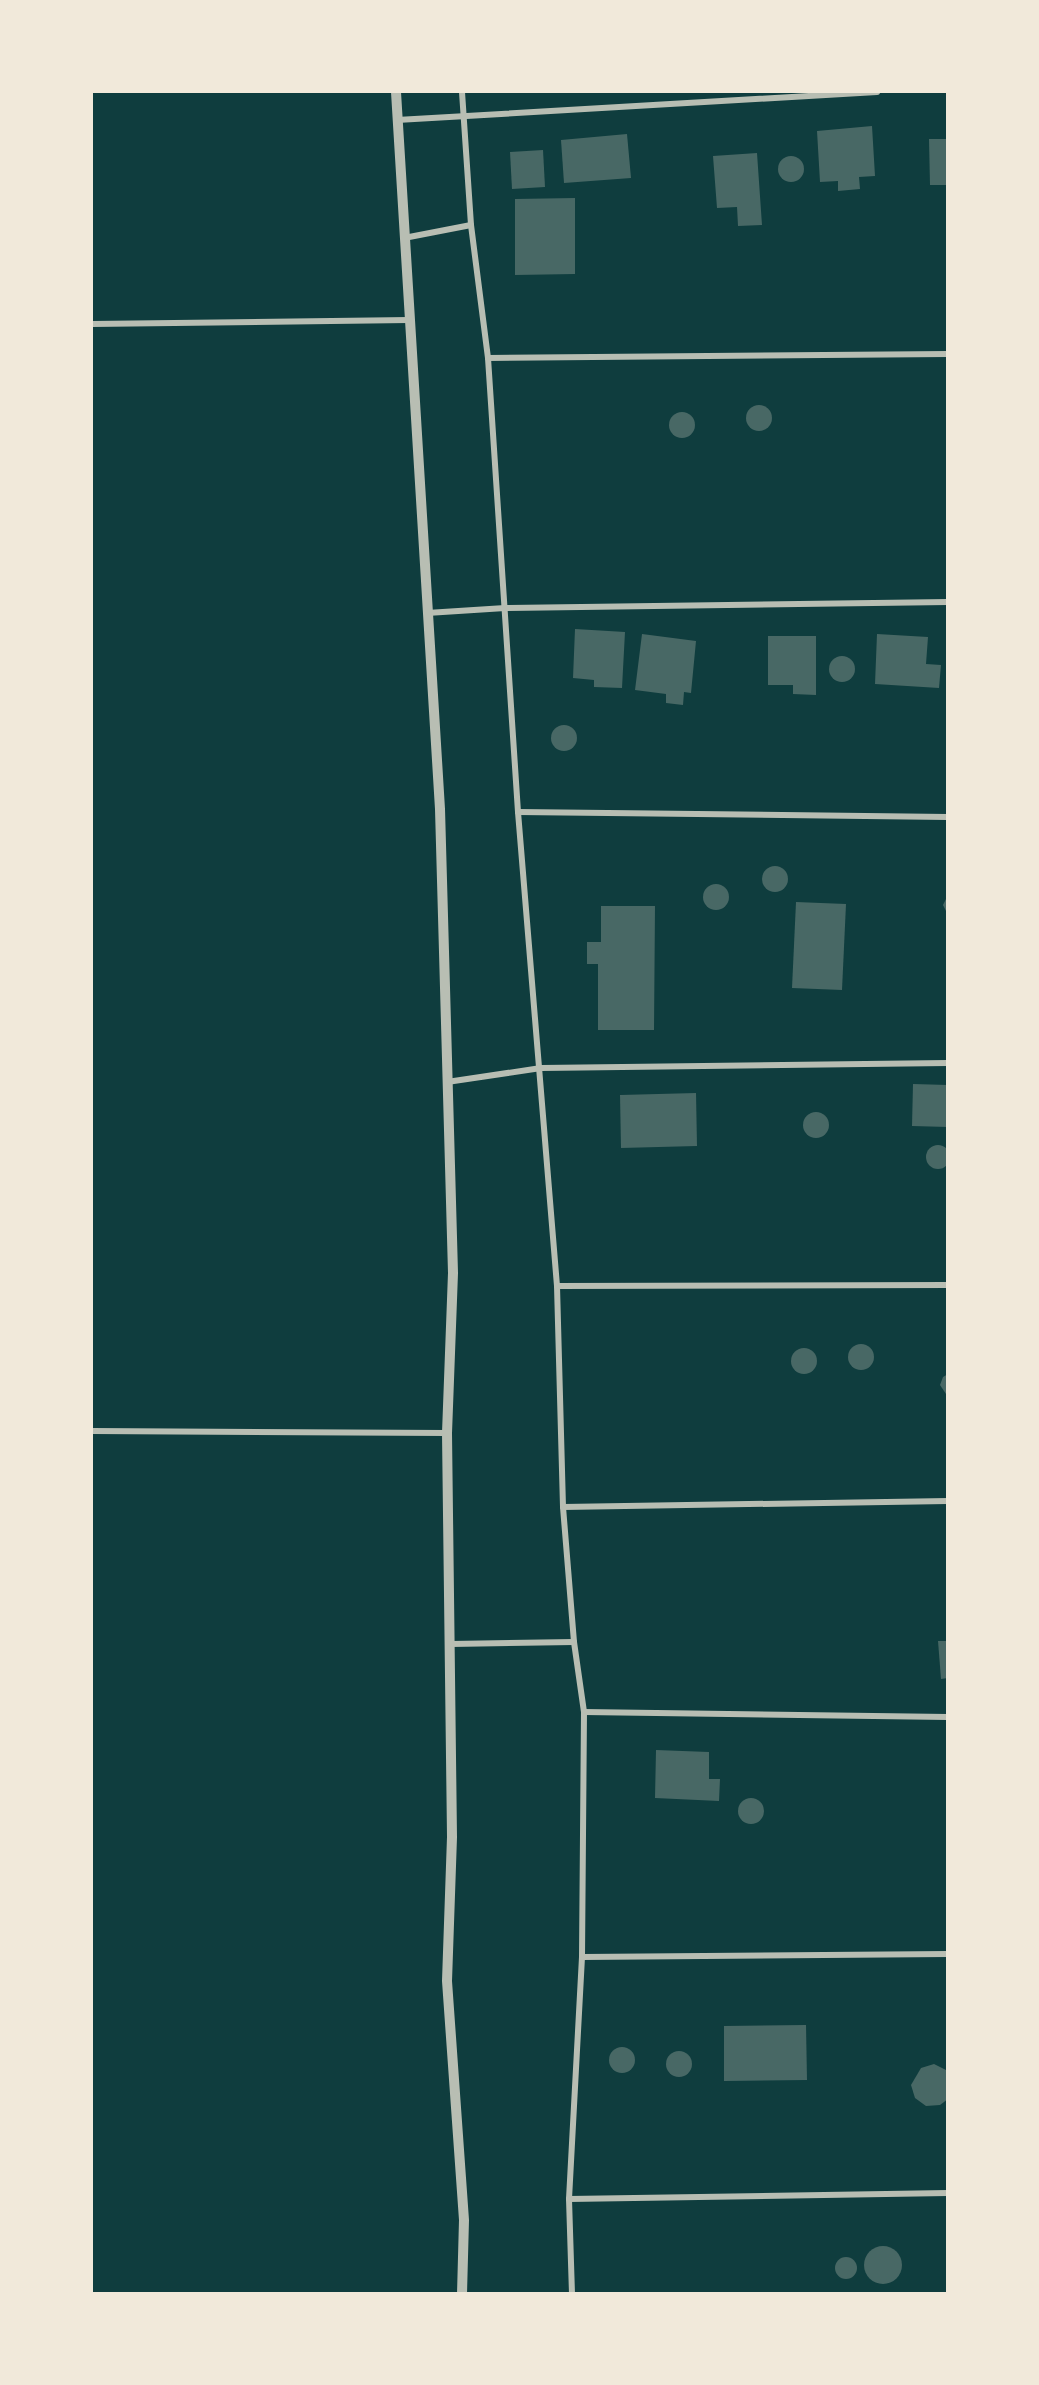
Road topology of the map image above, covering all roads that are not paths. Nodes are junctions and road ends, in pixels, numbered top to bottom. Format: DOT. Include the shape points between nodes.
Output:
graph roads {
  1 [pos="396,92"];
  2 [pos="462,92"];
  3 [pos="877,92"];
  4 [pos="465,118"];
  5 [pos="397,120"];
  6 [pos="471,225"];
  7 [pos="403,238"];
  8 [pos="409,320"];
  9 [pos="92,324"];
  10 [pos="948,354"];
  11 [pos="488,358"];
  12 [pos="948,602"];
  13 [pos="505,608"];
  14 [pos="427,613"];
  15 [pos="518,812"];
  16 [pos="948,817"];
  17 [pos="948,1063"];
  18 [pos="541,1068"];
  19 [pos="447,1082"];
  20 [pos="948,1285"];
  21 [pos="557,1286"];
  22 [pos="92,1431"];
  23 [pos="447,1433"];
  24 [pos="948,1501"];
  25 [pos="562,1507"];
  26 [pos="574,1642"];
  27 [pos="452,1644"];
  28 [pos="584,1712"];
  29 [pos="948,1717"];
  30 [pos="948,1954"];
  31 [pos="582,1957"];
  32 [pos="948,2193"];
  33 [pos="569,2199"];
  34 [pos="462,2294"];
  35 [pos="572,2294"];
  1 -- 5 [label="street"];
  2 -- 4 [label="street"];
  3 -- 4 [label="street"];
  4 -- 5 [label="street"];
  4 -- 6 [label="street"];
  5 -- 7 [label="street"];
  6 -- 7 [label="street"];
  6 -- 11 [label="street"];
  7 -- 8 [label="street"];
  8 -- 9 [label="street"];
  8 -- 14 [label="street"];
  10 -- 11 [label="street"];
  11 -- 13 [label="street"];
  12 -- 13 [label="street"];
  13 -- 14 [label="street"];
  13 -- 15 [label="street"];
  14 -- 19 [label="street" via="440,809"];
  15 -- 16 [label="street"];
  15 -- 18 [label="street"];
  17 -- 18 [label="street"];
  18 -- 19 [label="street"];
  18 -- 21 [label="street"];
  19 -- 23 [label="street" via="453,1273"];
  20 -- 21 [label="street"];
  21 -- 25 [label="street"];
  22 -- 23 [label="street"];
  23 -- 27 [label="street"];
  24 -- 25 [label="street"];
  25 -- 26 [label="street"];
  26 -- 27 [label="street"];
  26 -- 28 [label="street"];
  27 -- 34 [label="street" via="447,1981 464,2220"];
  28 -- 29 [label="street"];
  28 -- 31 [label="street"];
  30 -- 31 [label="street"];
  31 -- 33 [label="street"];
  32 -- 33 [label="street"];
  33 -- 35 [label="street"];
}
